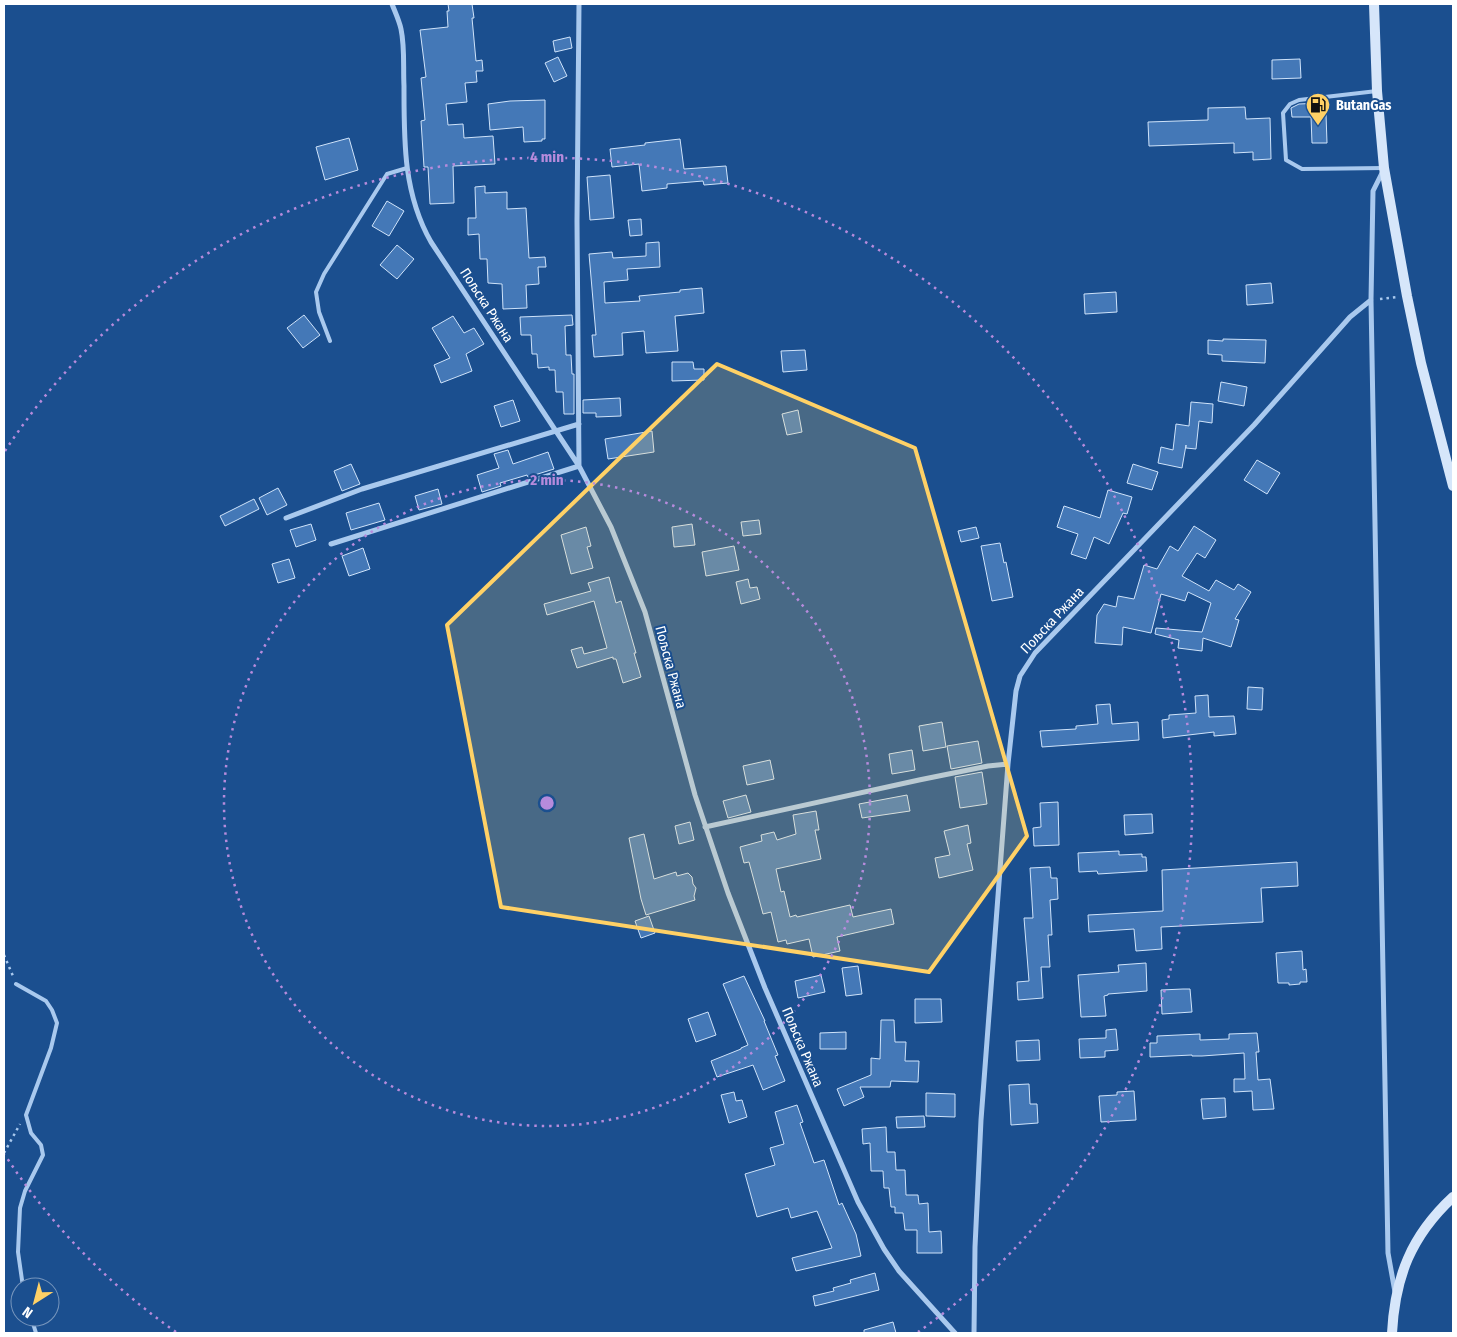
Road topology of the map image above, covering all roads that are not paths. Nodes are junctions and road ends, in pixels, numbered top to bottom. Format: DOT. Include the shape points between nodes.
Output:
graph roads {
  1 [pos="392,4"];
  2 [pos="579,4"];
  3 [pos="1374,4"];
  4 [pos="1377,91"];
  5 [pos="407,168"];
  6 [pos="1384,168"];
  7 [pos="1372,300"];
  8 [pos="330,341"];
  9 [pos="579,424"];
  10 [pos="556,431"];
  11 [pos="579,466"];
  12 [pos="1453,486"];
  13 [pos="286,518"];
  14 [pos="331,544"];
  15 [pos="1008,764"];
  16 [pos="705,827"];
  17 [pos="16,984"];
  18 [pos="1453,1197"];
  19 [pos="22,1277"];
  20 [pos="1396,1298"];
  21 [pos="955,1333"];
  22 [pos="974,1333"];
  23 [pos="1392,1333"];
  1 -- 5 [label="street, Пољска Ржана" via="404,50"];
  2 -- 9 [label="street"];
  3 -- 4 [label="main road"];
  4 -- 6 [label="main road"];
  4 -- 6 [label="lane" via="1299,100 1290,104 1283,113 1286,160 1302,169"];
  5 -- 8 [label="lane" via="387,174 324,274 316,292 319,312"];
  5 -- 10 [label="street, Пољска Ржана" via="418,217 431,242"];
  6 -- 7 [label="street" via="1373,191"];
  6 -- 12 [label="main road" via="1407,296"];
  7 -- 15 [label="street, Пољска Ржана" via="1350,317 1254,425 1035,653 1020,676 1016,691"];
  7 -- 20 [label="street" via="1388,1253"];
  9 -- 10 [label="street"];
  9 -- 11 [label="street"];
  10 -- 11 [label="street, Пољска Ржана"];
  10 -- 13 [label="street" via="362,489"];
  11 -- 14 [label="street"];
  11 -- 16 [label="street, Пољска Ржана" via="611,527 645,612"];
  15 -- 16 [label="street"];
  15 -- 22 [label="street, Пољска Ржана" via="981,1120"];
  16 -- 21 [label="street, Пољска Ржана" via="752,957 858,1202 899,1270"];
  17 -- 19 [label="lane" via="46,1001 57,1023 26,1115 43,1155 20,1208 18,1252"];
  18 -- 20 [label="main road" via="1417,1239 1404,1266"];
  20 -- 23 [label="main road"];
}
